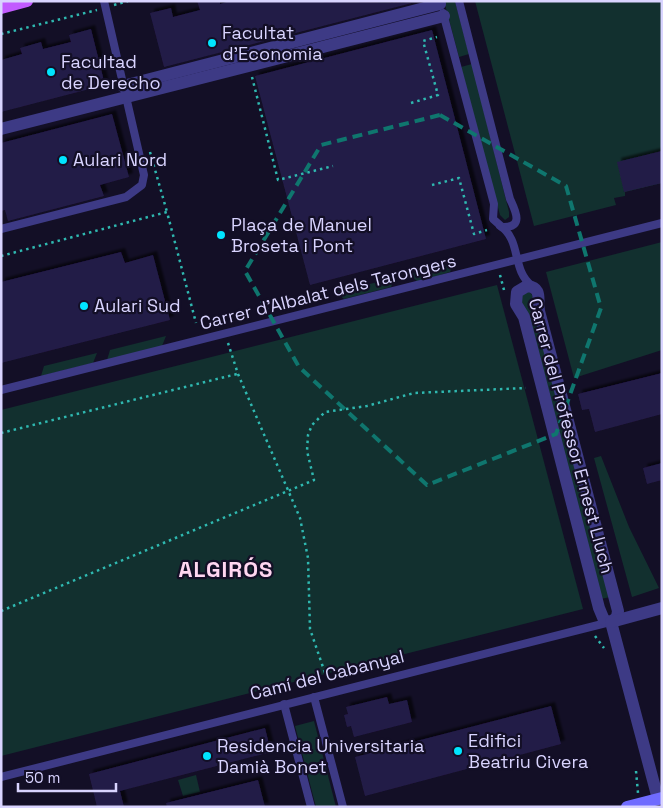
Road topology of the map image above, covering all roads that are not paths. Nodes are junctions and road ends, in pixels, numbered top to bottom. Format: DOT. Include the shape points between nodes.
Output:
graph roads {
  1 [pos="27,1"];
  2 [pos="459,1"];
  3 [pos="105,4"];
  4 [pos="441,7"];
  5 [pos="1,8"];
  6 [pos="125,92"];
  7 [pos="1,129"];
  8 [pos="516,220"];
  9 [pos="662,223"];
  10 [pos="498,225"];
  11 [pos="1,229"];
  12 [pos="511,238"];
  13 [pos="517,260"];
  14 [pos="522,278"];
  15 [pos="534,288"];
  16 [pos="517,292"];
  17 [pos="1,390"];
  18 [pos="662,608"];
  19 [pos="611,622"];
  20 [pos="314,697"];
  21 [pos="284,704"];
  22 [pos="1,777"];
  23 [pos="660,798"];
  24 [pos="311,807"];
  25 [pos="343,807"];
  26 [pos="626,807"];
  1 -- 5 [label="main road"];
  2 -- 8 [label="lane" via="510,199 517,212"];
  3 -- 6 [label="lane"];
  4 -- 6 [label="street"];
  4 -- 6 [label="street" via="249,66"];
  4 -- 10 [label="lane"];
  6 -- 7 [label="street"];
  6 -- 11 [label="lane" via="144,175 142,186 126,197"];
  8 -- 10 [label="lane" via="506,227"];
  8 -- 12 [label="lane"];
  9 -- 13 [label="lane, Carrer d'Albalat dels Tarongers"];
  10 -- 12 [label="lane"];
  12 -- 13 [label="lane, Carrer del Professor Ernest Lluch"];
  13 -- 14 [label="lane, Carrer del Professor Ernest Lluch"];
  13 -- 17 [label="lane, Carrer d'Albalat dels Tarongers"];
  14 -- 15 [label="lane"];
  14 -- 16 [label="lane"];
  15 -- 16 [label="street, Carrer del Professor Ernest Lluch" via="523,287"];
  15 -- 19 [label="street, Carrer del Professor Ernest Lluch" via="539,294 539,311 618,611"];
  16 -- 19 [label="street, Carrer del Professor Ernest Lluch" via="515,300 524,317 599,608 604,620"];
  18 -- 19 [label="street, Camí del Cabanyal"];
  19 -- 20 [label="lane, Camí del Cabanyal"];
  19 -- 23 [label="street, Carrer del Professor Ernest Lluch"];
  20 -- 21 [label="lane, Camí del Cabanyal"];
  20 -- 25 [label="lane"];
  21 -- 22 [label="lane, Camí del Cabanyal"];
  21 -- 24 [label="lane"];
  23 -- 26 [label="street"];
}
